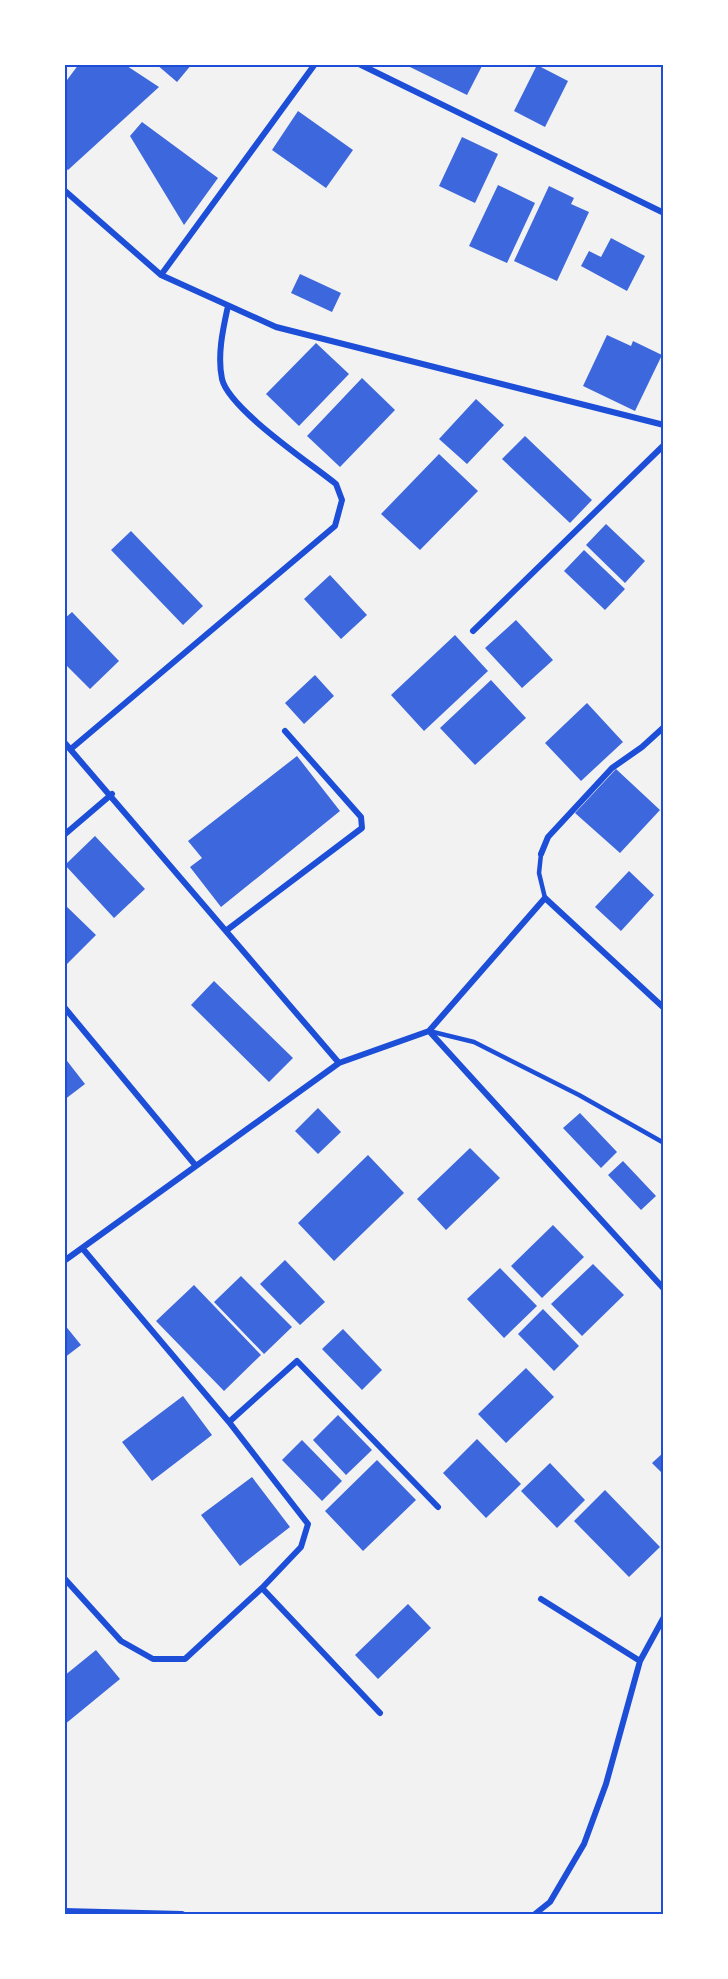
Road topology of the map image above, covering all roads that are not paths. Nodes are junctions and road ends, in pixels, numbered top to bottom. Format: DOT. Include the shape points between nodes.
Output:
graph roads {
  1 [pos="315,64"];
  2 [pos="359,64"];
  3 [pos="64,190"];
  4 [pos="663,213"];
  5 [pos="161,275"];
  6 [pos="228,306"];
  7 [pos="663,426"];
  8 [pos="663,445"];
  9 [pos="474,631"];
  10 [pos="663,727"];
  11 [pos="285,731"];
  12 [pos="64,742"];
  13 [pos="72,748"];
  14 [pos="112,794"];
  15 [pos="64,835"];
  16 [pos="541,854"];
  17 [pos="545,898"];
  18 [pos="227,930"];
  19 [pos="64,1006"];
  20 [pos="663,1008"];
  21 [pos="429,1031"];
  22 [pos="339,1063"];
  23 [pos="663,1143"];
  24 [pos="196,1167"];
  25 [pos="83,1249"];
  26 [pos="64,1261"];
  27 [pos="663,1289"];
  28 [pos="229,1422"];
  29 [pos="438,1507"];
  30 [pos="64,1578"];
  31 [pos="262,1588"];
  32 [pos="541,1599"];
  33 [pos="663,1617"];
  34 [pos="640,1661"];
  35 [pos="380,1713"];
  36 [pos="64,1911"];
  37 [pos="182,1914"];
  38 [pos="535,1914"];
  1 -- 5 [label="street"];
  2 -- 4 [label="street"];
  3 -- 5 [label="street"];
  5 -- 6 [label="street"];
  6 -- 7 [label="street" via="276,327"];
  6 -- 13 [label="street" via="221,342 222,380 246,413 336,484 342,500 334,526"];
  8 -- 9 [label="street"];
  10 -- 16 [label="street" via="612,768 548,837"];
  11 -- 18 [label="street" via="361,817 362,828"];
  12 -- 13 [label="street"];
  13 -- 14 [label="street"];
  14 -- 15 [label="street"];
  14 -- 18 [label="street"];
  16 -- 17 [label="lane" via="539,873"];
  17 -- 20 [label="street"];
  17 -- 21 [label="street"];
  18 -- 22 [label="street"];
  19 -- 24 [label="street"];
  21 -- 22 [label="street"];
  21 -- 23 [label="lane" via="474,1042"];
  21 -- 27 [label="street"];
  22 -- 24 [label="street"];
  24 -- 25 [label="street"];
  25 -- 26 [label="street"];
  25 -- 28 [label="street"];
  28 -- 29 [label="street" via="297,1360"];
  28 -- 31 [label="street" via="308,1524 301,1548"];
  30 -- 31 [label="street" via="121,1641 153,1659 185,1659"];
  31 -- 35 [label="street"];
  32 -- 34 [label="street"];
  33 -- 34 [label="street"];
  34 -- 38 [label="street" via="606,1784 584,1844 550,1902"];
  36 -- 37 [label="street"];
}
